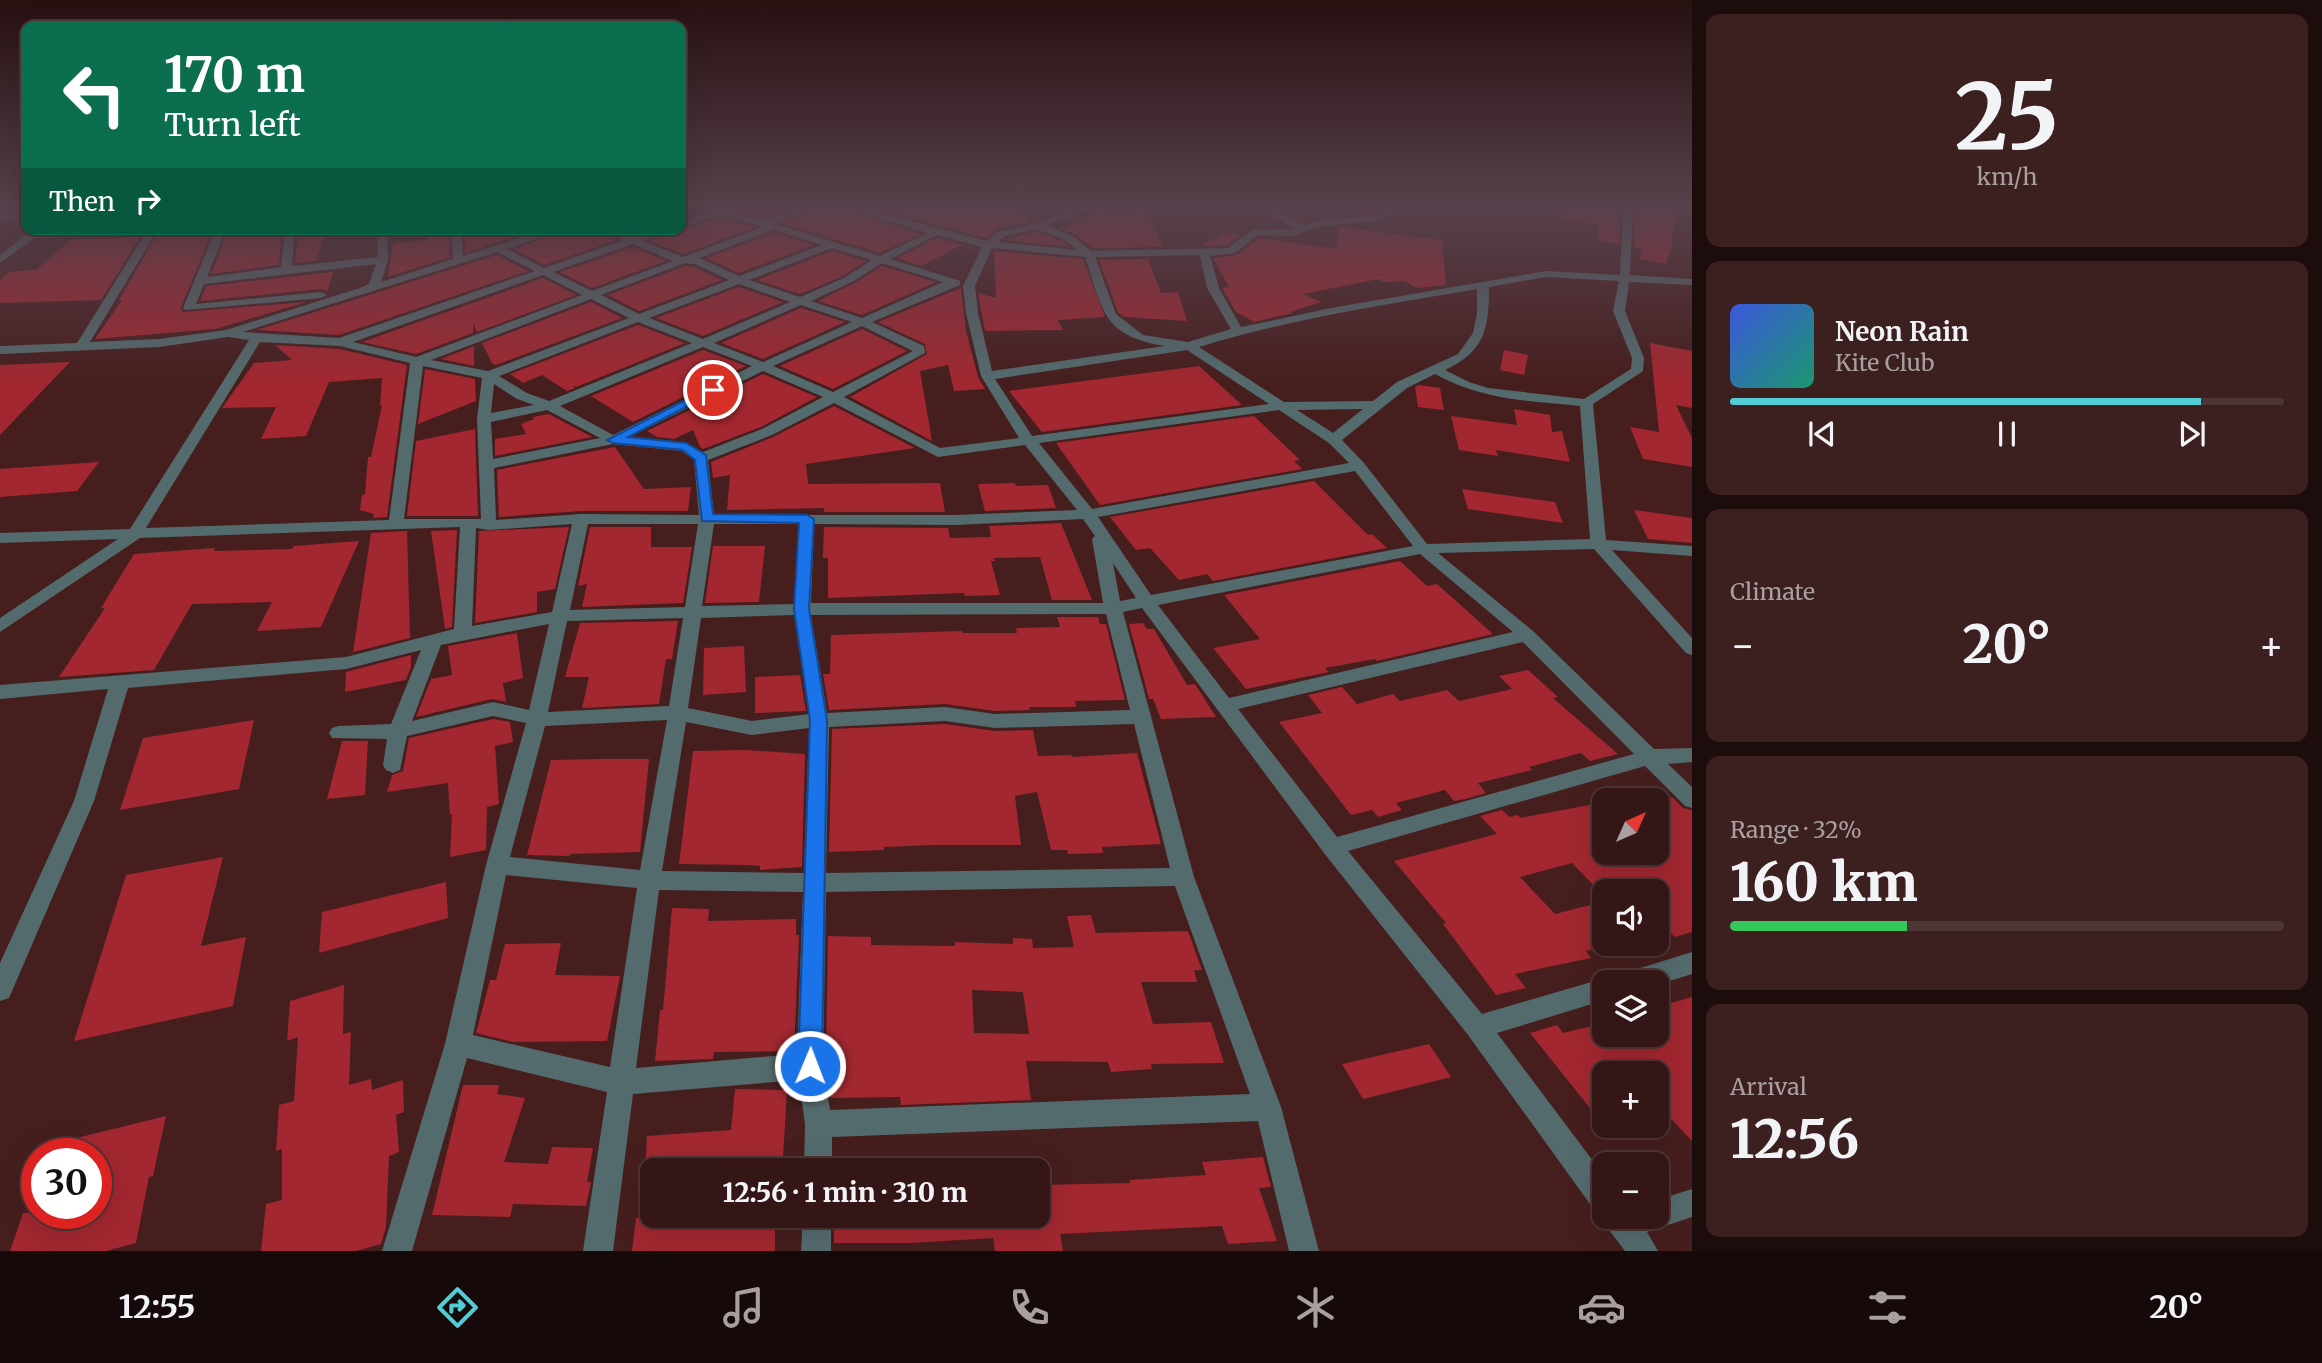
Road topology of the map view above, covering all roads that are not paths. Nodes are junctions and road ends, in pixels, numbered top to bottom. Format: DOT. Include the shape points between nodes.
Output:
graph roads {
  1 [pos="131,266"];
  2 [pos="207,266"];
  3 [pos="286,266"];
  4 [pos="321,266"];
  5 [pos="381,266"];
  6 [pos="437,266"];
  7 [pos="534,266"];
  8 [pos="558,266"];
  9 [pos="664,266"];
  10 [pos="709,266"];
  11 [pos="778,266"];
  12 [pos="871,266"];
  13 [pos="901,266"];
  14 [pos="979,266"];
  15 [pos="1093,266"];
  16 [pos="1207,266"];
  17 [pos="1626,266"];
  18 [pos="286,270"];
  19 [pos="544,271"];
  20 [pos="1625,276"];
  21 [pos="201,281"];
  22 [pos="741,281"];
  23 [pos="953,282"];
  24 [pos="1692,282"];
  25 [pos="1483,285"];
  26 [pos="374,286"];
  27 [pos="970,286"];
  28 [pos="592,296"];
  29 [pos="802,300"];
  30 [pos="640,320"];
  31 [pos="862,322"];
  32 [pos="1238,331"];
  33 [pos="228,333"];
  34 [pos="256,338"];
  35 [pos="340,342"];
  36 [pos="702,342"];
  37 [pos="1189,346"];
  38 [pos="81,347"];
  39 [pos="0,350"];
  40 [pos="417,361"];
  41 [pos="763,366"];
  42 [pos="1435,369"];
  43 [pos="489,375"];
  44 [pos="987,376"];
  45 [pos="831,396"];
  46 [pos="1586,403"];
  47 [pos="1376,405"];
  48 [pos="549,406"];
  49 [pos="1281,406"];
  50 [pos="484,419"];
  51 [pos="613,440"];
  52 [pos="1334,440"];
  53 [pos="1029,441"];
  54 [pos="701,458"];
  55 [pos="485,465"];
  56 [pos="1359,466"];
  57 [pos="707,518"];
  58 [pos="581,519"];
  59 [pos="807,519"];
  60 [pos="468,522"];
  61 [pos="1093,523"];
  62 [pos="396,524"];
  63 [pos="489,525"];
  64 [pos="135,534"];
  65 [pos="0,538"];
  66 [pos="1598,544"];
  67 [pos="1423,549"];
  68 [pos="1692,551"];
  69 [pos="1146,601"];
  70 [pos="1113,608"];
  71 [pos="802,609"];
  72 [pos="693,612"];
  73 [pos="561,616"];
  74 [pos="0,626"];
  75 [pos="463,633"];
  76 [pos="1527,635"];
  77 [pos="434,639"];
  78 [pos="1692,649"];
  79 [pos="120,682"];
  80 [pos="0,692"];
  81 [pos="1227,705"];
  82 [pos="678,713"];
  83 [pos="1143,717"];
  84 [pos="537,719"];
  85 [pos="819,720"];
  86 [pos="397,732"];
  87 [pos="339,733"];
  88 [pos="1692,755"];
  89 [pos="1650,757"];
  90 [pos="393,765"];
  91 [pos="1692,800"];
  92 [pos="1332,847"];
  93 [pos="497,865"];
  94 [pos="1184,877"];
  95 [pos="649,880"];
  96 [pos="814,883"];
  97 [pos="1692,963"];
  98 [pos="1669,970"];
  99 [pos="0,990"];
  100 [pos="1592,993"];
  101 [pos="1477,1027"];
  102 [pos="458,1044"];
  103 [pos="810,1066"];
  104 [pos="620,1082"];
  105 [pos="1268,1107"];
  106 [pos="819,1124"];
  107 [pos="818,1158"];
  108 [pos="1592,1183"];
  109 [pos="1692,1203"];
  110 [pos="1669,1210"];
  111 [pos="817,1228"];
  112 [pos="1625,1229"];
  113 [pos="397,1251"];
  114 [pos="598,1251"];
  115 [pos="816,1251"];
  116 [pos="1304,1251"];
  117 [pos="1643,1251"];
  1 -- 38 [label="street"];
  2 -- 21 [label="street"];
  3 -- 18 [label="street"];
  4 -- 18 [label="street"];
  5 -- 26 [label="street"];
  6 -- 26 [label="street"];
  7 -- 19 [label="street"];
  8 -- 19 [label="street"];
  9 -- 28 [label="street"];
  10 -- 22 [label="street"];
  11 -- 22 [label="street"];
  12 -- 29 [label="street"];
  13 -- 23 [label="street"];
  14 -- 27 [label="street"];
  15 -- 37 [label="street" via="1111,316 1139,338"];
  16 -- 32 [label="street" via="1213,288"];
  17 -- 20 [label="street"];
  18 -- 21 [label="street"];
  19 -- 28 [label="street"];
  19 -- 35 [label="street"];
  20 -- 24 [label="street"];
  20 -- 25 [label="street" via="1546,274"];
  20 -- 46 [label="street" via="1619,311 1637,358 1637,371"];
  21 -- 26 [label="street" via="189,308"];
  22 -- 29 [label="street"];
  22 -- 30 [label="street"];
  23 -- 27 [label="street"];
  23 -- 31 [label="street"];
  25 -- 32 [label="street"];
  25 -- 42 [label="street" via="1479,333 1462,357"];
  26 -- 33 [label="street"];
  27 -- 44 [label="street"];
  28 -- 30 [label="street"];
  28 -- 40 [label="street"];
  29 -- 31 [label="street"];
  29 -- 36 [label="street"];
  30 -- 36 [label="street"];
  30 -- 43 [label="street"];
  31 -- 41 [label="street"];
  31 -- 45 [label="street" via="916,346 919,353"];
  32 -- 37 [label="street"];
  33 -- 34 [label="street"];
  33 -- 38 [label="street"];
  34 -- 35 [label="street"];
  34 -- 64 [label="street"];
  35 -- 40 [label="street"];
  36 -- 41 [label="street"];
  36 -- 48 [label="street"];
  37 -- 44 [label="street"];
  37 -- 49 [label="street"];
  38 -- 39 [label="street"];
  40 -- 43 [label="street"];
  40 -- 62 [label="street"];
  41 -- 45 [label="street"];
  41 -- 51 [label="street"];
  42 -- 46 [label="street" via="1486,392"];
  42 -- 47 [label="street" via="1402,385"];
  43 -- 48 [label="street" via="522,396"];
  43 -- 50 [label="street"];
  44 -- 53 [label="street"];
  45 -- 53 [label="street" via="938,453"];
  45 -- 54 [label="street" via="767,432"];
  46 -- 66 [label="street"];
  47 -- 49 [label="street"];
  47 -- 52 [label="street"];
  48 -- 50 [label="street"];
  48 -- 51 [label="street"];
  49 -- 52 [label="street"];
  49 -- 53 [label="street"];
  50 -- 55 [label="street"];
  51 -- 54 [label="street" via="686,447"];
  51 -- 55 [label="street"];
  52 -- 56 [label="street"];
  53 -- 61 [label="street"];
  54 -- 57 [label="street"];
  55 -- 63 [label="street"];
  56 -- 61 [label="street"];
  56 -- 67 [label="street"];
  57 -- 58 [label="street"];
  57 -- 59 [label="street"];
  57 -- 72 [label="street"];
  58 -- 63 [label="street"];
  58 -- 73 [label="street"];
  59 -- 61 [label="street"];
  59 -- 71 [label="street"];
  60 -- 62 [label="street"];
  60 -- 63 [label="street"];
  60 -- 75 [label="street"];
  61 -- 69 [label="street"];
  61 -- 70 [label="street"];
  62 -- 64 [label="street"];
  64 -- 65 [label="street"];
  64 -- 74 [label="street"];
  66 -- 67 [label="street"];
  66 -- 68 [label="street"];
  66 -- 78 [label="street"];
  67 -- 69 [label="street"];
  67 -- 76 [label="street"];
  69 -- 70 [label="street"];
  69 -- 81 [label="street"];
  70 -- 71 [label="street"];
  70 -- 83 [label="street"];
  71 -- 72 [label="street"];
  71 -- 85 [label="street"];
  72 -- 73 [label="street"];
  72 -- 82 [label="street"];
  73 -- 75 [label="street"];
  73 -- 84 [label="street"];
  75 -- 77 [label="street"];
  76 -- 81 [label="street"];
  76 -- 89 [label="street"];
  77 -- 79 [label="street" via="346,663"];
  77 -- 86 [label="street"];
  79 -- 80 [label="street"];
  79 -- 99 [label="street" via="84,801"];
  81 -- 92 [label="street"];
  82 -- 84 [label="street"];
  82 -- 85 [label="street" via="752,728"];
  82 -- 95 [label="street"];
  83 -- 85 [label="street" via="995,721 945,714"];
  83 -- 94 [label="street"];
  84 -- 86 [label="street" via="494,709"];
  84 -- 93 [label="street"];
  85 -- 96 [label="street"];
  86 -- 87 [label="street"];
  86 -- 90 [label="street"];
  88 -- 89 [label="street"];
  89 -- 91 [label="street"];
  89 -- 92 [label="street"];
  92 -- 101 [label="street"];
  93 -- 95 [label="street"];
  93 -- 102 [label="street"];
  94 -- 96 [label="street"];
  94 -- 105 [label="street"];
  95 -- 96 [label="street"];
  95 -- 104 [label="street"];
  96 -- 103 [label="street"];
  97 -- 98 [label="street"];
  100 -- 101 [label="street"];
  101 -- 108 [label="street"];
  102 -- 104 [label="street"];
  102 -- 113 [label="street"];
  103 -- 104 [label="street"];
  103 -- 106 [label="street"];
  104 -- 114 [label="street"];
  105 -- 106 [label="street"];
  105 -- 116 [label="street"];
  106 -- 107 [label="street"];
  109 -- 110 [label="street"];
  111 -- 115 [label="street"];
  112 -- 117 [label="street"];
}
